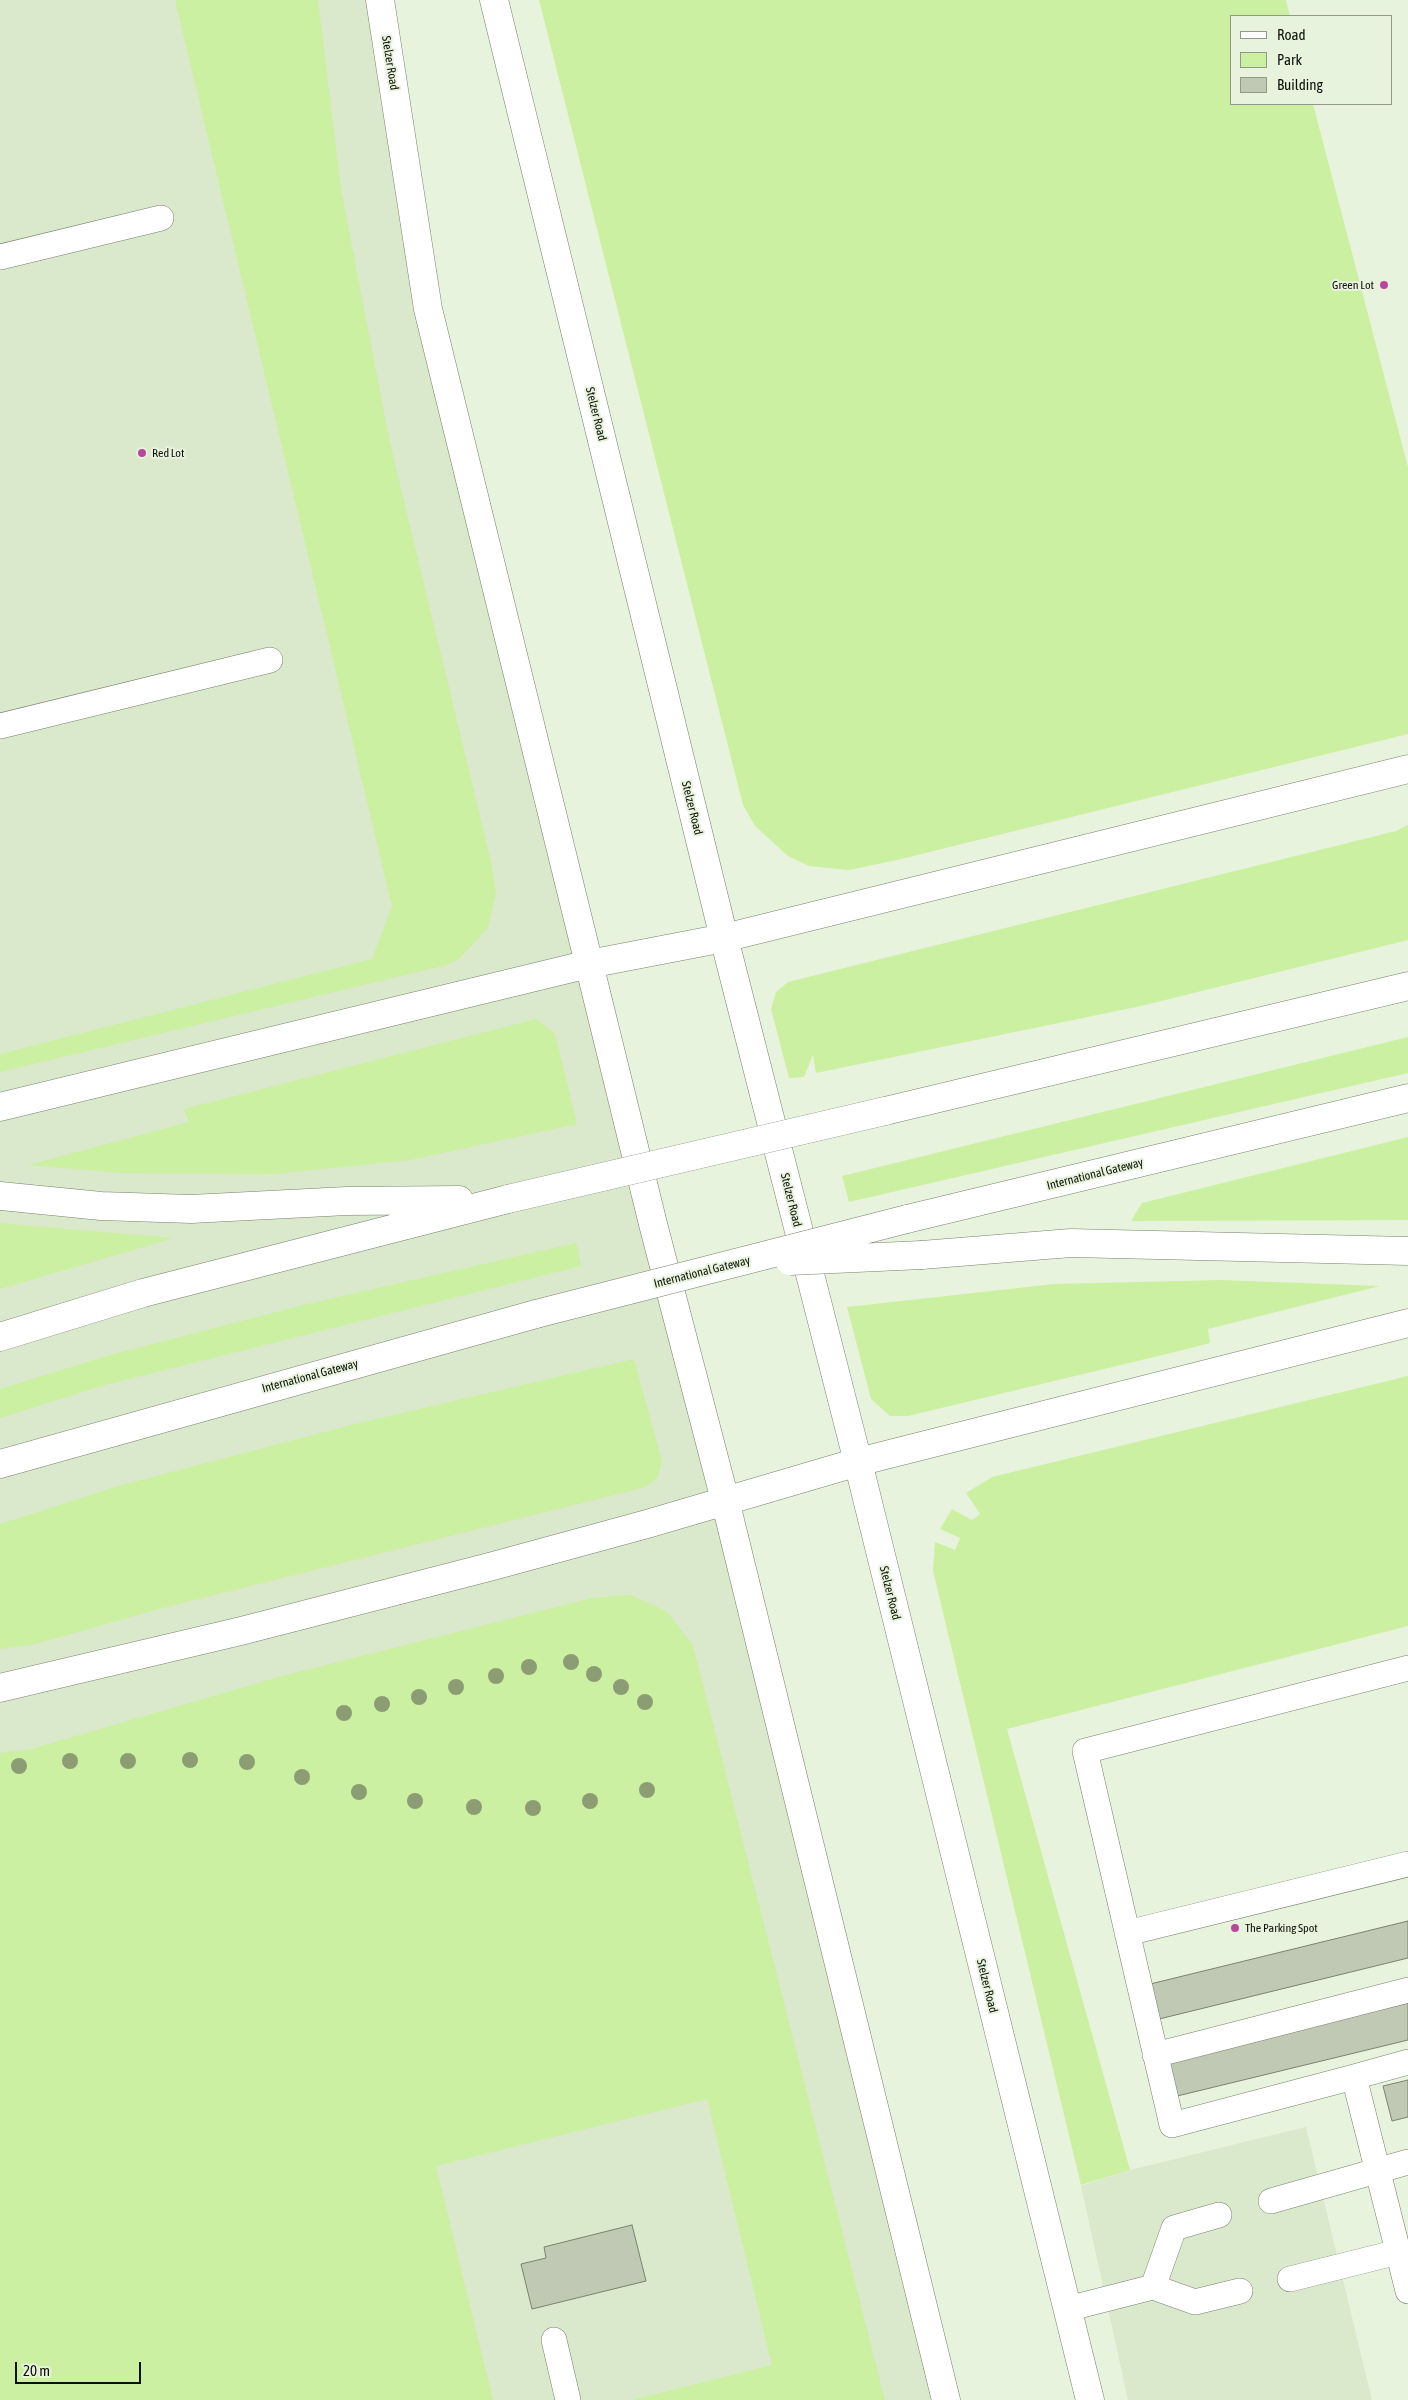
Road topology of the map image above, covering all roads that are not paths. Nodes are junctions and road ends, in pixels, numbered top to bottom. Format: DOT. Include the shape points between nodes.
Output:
graph roads {
  1 [pos="380,0"];
  2 [pos="494,0"];
  3 [pos="161,218"];
  4 [pos="0,256"];
  5 [pos="270,660"];
  6 [pos="0,726"];
  7 [pos="1408,769"];
  8 [pos="724,938"];
  9 [pos="589,964"];
  10 [pos="1408,986"];
  11 [pos="1408,1098"];
  12 [pos="0,1106"];
  13 [pos="5,1196"];
  14 [pos="508,1199"];
  15 [pos="1399,1250"];
  16 [pos="731,1264"];
  17 [pos="1408,1323"];
  18 [pos="0,1337"];
  19 [pos="858,1462"];
  20 [pos="0,1464"];
  21 [pos="725,1500"];
  22 [pos="1408,1668"];
  23 [pos="0,1688"];
  24 [pos="1408,1864"];
  25 [pos="1127,1934"];
  26 [pos="1408,1990"];
  27 [pos="1155,2055"];
  28 [pos="1408,2062"];
  29 [pos="1354,2077"];
  30 [pos="1408,2162"];
  31 [pos="1376,2170"];
  32 [pos="1271,2201"];
  33 [pos="1219,2215"];
  34 [pos="1398,2252"];
  35 [pos="1290,2279"];
  36 [pos="1153,2287"];
  37 [pos="1240,2291"];
  38 [pos="1408,2291"];
  39 [pos="1067,2309"];
  40 [pos="554,2340"];
  41 [pos="568,2400"];
  42 [pos="946,2400"];
  43 [pos="1090,2400"];
  1 -- 9 [label="main road, Stelzer Road" via="428,310"];
  2 -- 8 [label="main road, Stelzer Road"];
  3 -- 4 [label="lane"];
  5 -- 6 [label="lane"];
  7 -- 8 [label="main road"];
  8 -- 9 [label="main road"];
  8 -- 19 [label="main road, Stelzer Road"];
  9 -- 12 [label="main road"];
  9 -- 21 [label="main road, Stelzer Road" via="652,1224"];
  10 -- 14 [label="main road, bridge"];
  11 -- 16 [label="main road, International Gateway, bridge"];
  13 -- 14 [label="main road" via="101,1206 191,1209 347,1201"];
  14 -- 18 [label="main road" via="143,1293"];
  15 -- 16 [label="main road, bridge" via="1071,1243 922,1255"];
  16 -- 20 [label="main road, International Gateway, bridge" via="536,1314"];
  17 -- 19 [label="main road"];
  19 -- 21 [label="main road"];
  19 -- 39 [label="main road, Stelzer Road"];
  21 -- 23 [label="main road" via="493,1566 241,1631"];
  21 -- 42 [label="main road, Stelzer Road"];
  22 -- 25 [label="lane" via="1085,1751"];
  24 -- 25 [label="lane"];
  25 -- 27 [label="lane"];
  26 -- 27 [label="lane"];
  27 -- 29 [label="lane" via="1172,2125"];
  28 -- 29 [label="lane"];
  29 -- 31 [label="lane"];
  30 -- 31 [label="lane"];
  31 -- 32 [label="lane"];
  31 -- 34 [label="lane"];
  33 -- 36 [label="lane" via="1174,2228"];
  34 -- 35 [label="lane"];
  34 -- 38 [label="lane"];
  36 -- 37 [label="lane" via="1195,2302"];
  36 -- 39 [label="lane"];
  39 -- 43 [label="main road, Stelzer Road"];
  40 -- 41 [label="lane"];
}
